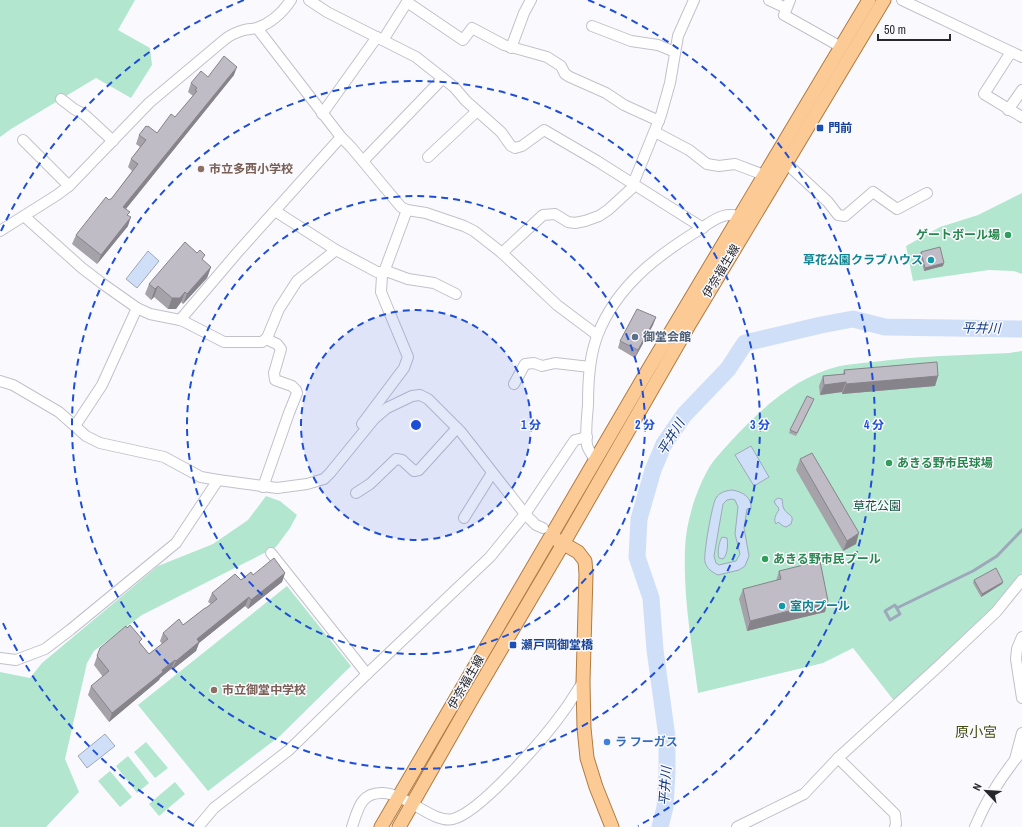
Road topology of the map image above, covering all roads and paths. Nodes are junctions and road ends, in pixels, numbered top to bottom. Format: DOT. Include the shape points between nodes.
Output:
graph roads {
  1 [pos="291,0"];
  2 [pos="310,0"];
  3 [pos="531,0"];
  4 [pos="694,0"];
  5 [pos="769,0"];
  6 [pos="884,0"];
  7 [pos="902,0"];
  8 [pos="866,1"];
  9 [pos="788,4"];
  10 [pos="592,26"];
  11 [pos="257,28"];
  12 [pos="380,39"];
  13 [pos="511,48"];
  14 [pos="841,48"];
  15 [pos="675,52"];
  16 [pos="1011,52"];
  17 [pos="1022,57"];
  18 [pos="444,78"];
  19 [pos="1022,90"];
  20 [pos="61,99"];
  21 [pos="1008,110"];
  22 [pos="477,111"];
  23 [pos="322,114"];
  24 [pos="1022,118"];
  25 [pos="658,122"];
  26 [pos="654,132"];
  27 [pos="341,137"];
  28 [pos="23,140"];
  29 [pos="113,141"];
  30 [pos="428,157"];
  31 [pos="363,161"];
  32 [pos="786,164"];
  33 [pos="764,175"];
  34 [pos="634,184"];
  35 [pos="70,186"];
  36 [pos="927,193"];
  37 [pos="407,210"];
  38 [pos="275,211"];
  39 [pos="24,216"];
  40 [pos="745,219"];
  41 [pos="702,228"];
  42 [pos="0,231"];
  43 [pos="336,250"];
  44 [pos="502,253"];
  45 [pos="384,272"];
  46 [pos="456,294"];
  47 [pos="137,308"];
  48 [pos="180,320"];
  49 [pos="597,335"];
  50 [pos="266,339"];
  51 [pos="590,367"];
  52 [pos="0,381"];
  53 [pos="514,384"];
  54 [pos="75,426"];
  55 [pos="457,428"];
  56 [pos="587,437"];
  57 [pos="356,441"];
  58 [pos="596,461"];
  59 [pos="492,473"];
  60 [pos="218,480"];
  61 [pos="263,486"];
  62 [pos="356,493"];
  63 [pos="525,514"];
  64 [pos="464,518"];
  65 [pos="546,532"];
  66 [pos="563,544"];
  67 [pos="270,553"];
  68 [pos="1022,580"];
  69 [pos="1022,637"];
  70 [pos="0,658"];
  71 [pos="367,674"];
  72 [pos="583,682"];
  73 [pos="1022,698"];
  74 [pos="1022,733"];
  75 [pos="1022,752"];
  76 [pos="838,758"];
  77 [pos="1015,761"];
  78 [pos="399,796"];
  79 [pos="413,803"];
  80 [pos="445,824"];
  81 [pos="198,827"];
  82 [pos="352,827"];
  83 [pos="381,827"];
  84 [pos="399,827"];
  85 [pos="612,827"];
  86 [pos="737,827"];
  87 [pos="895,827"];
  88 [pos="975,827"];
  1 -- 11 [label="street" via="277,17"];
  2 -- 12 [label="street" via="327,12"];
  3 -- 13 [label="street"];
  4 -- 15 [label="street" via="678,36"];
  5 -- 9 [label="street"];
  6 -- 32 [label="main road, 伊奈福生線"];
  7 -- 16 [label="street"];
  8 -- 14 [label="main road, 伊奈福生線"];
  9 -- 14 [label="street" via="784,15"];
  10 -- 15 [label="street" via="631,41 658,45"];
  11 -- 23 [label="street"];
  11 -- 29 [label="street" via="232,34 224,40 149,103"];
  12 -- 13 [label="street" via="407,2 463,40 472,28"];
  12 -- 18 [label="street" via="416,57"];
  12 -- 23 [label="street"];
  13 -- 25 [label="street" via="547,57 561,66 570,77 606,93 624,106"];
  14 -- 33 [label="main road, 伊奈福生線"];
  15 -- 25 [label="street" via="670,83"];
  16 -- 17 [label="street"];
  16 -- 21 [label="street" via="984,94"];
  18 -- 22 [label="street"];
  18 -- 31 [label="street"];
  19 -- 21 [label="street"];
  20 -- 29 [label="street"];
  21 -- 24 [label="street"];
  22 -- 30 [label="street"];
  22 -- 34 [label="street" via="500,132 510,146 522,146 544,130"];
  23 -- 27 [label="street"];
  25 -- 26 [label="street"];
  26 -- 33 [label="street" via="689,150 707,164 734,164"];
  26 -- 34 [label="street"];
  27 -- 31 [label="street"];
  27 -- 38 [label="street"];
  28 -- 35 [label="street"];
  29 -- 35 [label="street"];
  31 -- 37 [label="street"];
  32 -- 36 [label="street" via="828,202 838,215 845,216 873,192 897,209"];
  32 -- 40 [label="main road, 伊奈福生線"];
  33 -- 40 [label="main road, 伊奈福生線"];
  34 -- 41 [label="street"];
  34 -- 44 [label="street" via="618,202 594,218 575,223 563,220 555,214 543,215"];
  35 -- 39 [label="street"];
  37 -- 44 [label="street" via="464,226"];
  37 -- 45 [label="street"];
  38 -- 43 [label="street"];
  38 -- 48 [label="street"];
  39 -- 42 [label="street"];
  39 -- 47 [label="street" via="82,268"];
  40 -- 41 [label="street" via="732,214 724,215"];
  40 -- 58 [label="main road, 伊奈福生線"];
  40 -- 66 [label="main road, 伊奈福生線" via="689,325"];
  41 -- 49 [label="street" via="671,248 628,284"];
  43 -- 45 [label="street" via="377,272"];
  43 -- 50 [label="street" via="297,281 279,309"];
  44 -- 49 [label="street" via="557,305"];
  45 -- 46 [label="street" via="434,283"];
  45 -- 57 [label="street" via="381,292 408,357 404,368 360,426"];
  47 -- 48 [label="street" via="150,314"];
  47 -- 54 [label="street" via="102,385"];
  48 -- 50 [label="street" via="224,342 262,342"];
  49 -- 51 [label="street"];
  50 -- 61 [label="street" via="281,349 274,373 275,380 292,386 297,393"];
  51 -- 53 [label="street" via="555,363 542,366 534,363 525,364"];
  51 -- 56 [label="street"];
  52 -- 54 [label="street" via="13,385 59,412"];
  54 -- 60 [label="street" via="86,436 100,443 164,457 201,476"];
  55 -- 57 [label="street" via="428,399 412,396 387,408"];
  55 -- 59 [label="street"];
  55 -- 62 [label="street" via="419,470 414,471 402,460 396,460"];
  56 -- 58 [label="street" via="588,448"];
  56 -- 63 [label="street" via="575,440"];
  57 -- 61 [label="street" via="324,479 277,488"];
  58 -- 65 [label="main road, 伊奈福生線"];
  59 -- 63 [label="street"];
  59 -- 64 [label="street"];
  60 -- 61 [label="street"];
  60 -- 70 [label="street" via="176,542 76,625 45,649 16,660"];
  63 -- 65 [label="street"];
  63 -- 71 [label="street" via="490,557"];
  65 -- 66 [label="main road"];
  65 -- 78 [label="main road, 伊奈福生線"];
  66 -- 72 [label="main road" via="578,552 585,561"];
  66 -- 79 [label="main road, 伊奈福生線"];
  67 -- 71 [label="street"];
  68 -- 76 [label="street" via="990,617 942,664"];
  69 -- 73 [label="street" via="1016,659"];
  71 -- 81 [label="street" via="289,750 214,808"];
  72 -- 80 [label="street" via="548,732 489,795 470,810"];
  72 -- 85 [label="main road" via="587,758"];
  74 -- 77 [label="street"];
  75 -- 77 [label="street"];
  76 -- 86 [label="street" via="804,794"];
  76 -- 87 [label="street" via="895,814"];
  77 -- 88 [label="street" via="981,812"];
  78 -- 79 [label="street"];
  78 -- 82 [label="street" via="381,793 369,796 363,801"];
  78 -- 83 [label="main road, 伊奈福生線"];
  79 -- 80 [label="street"];
  79 -- 84 [label="main road, 伊奈福生線"];
}
